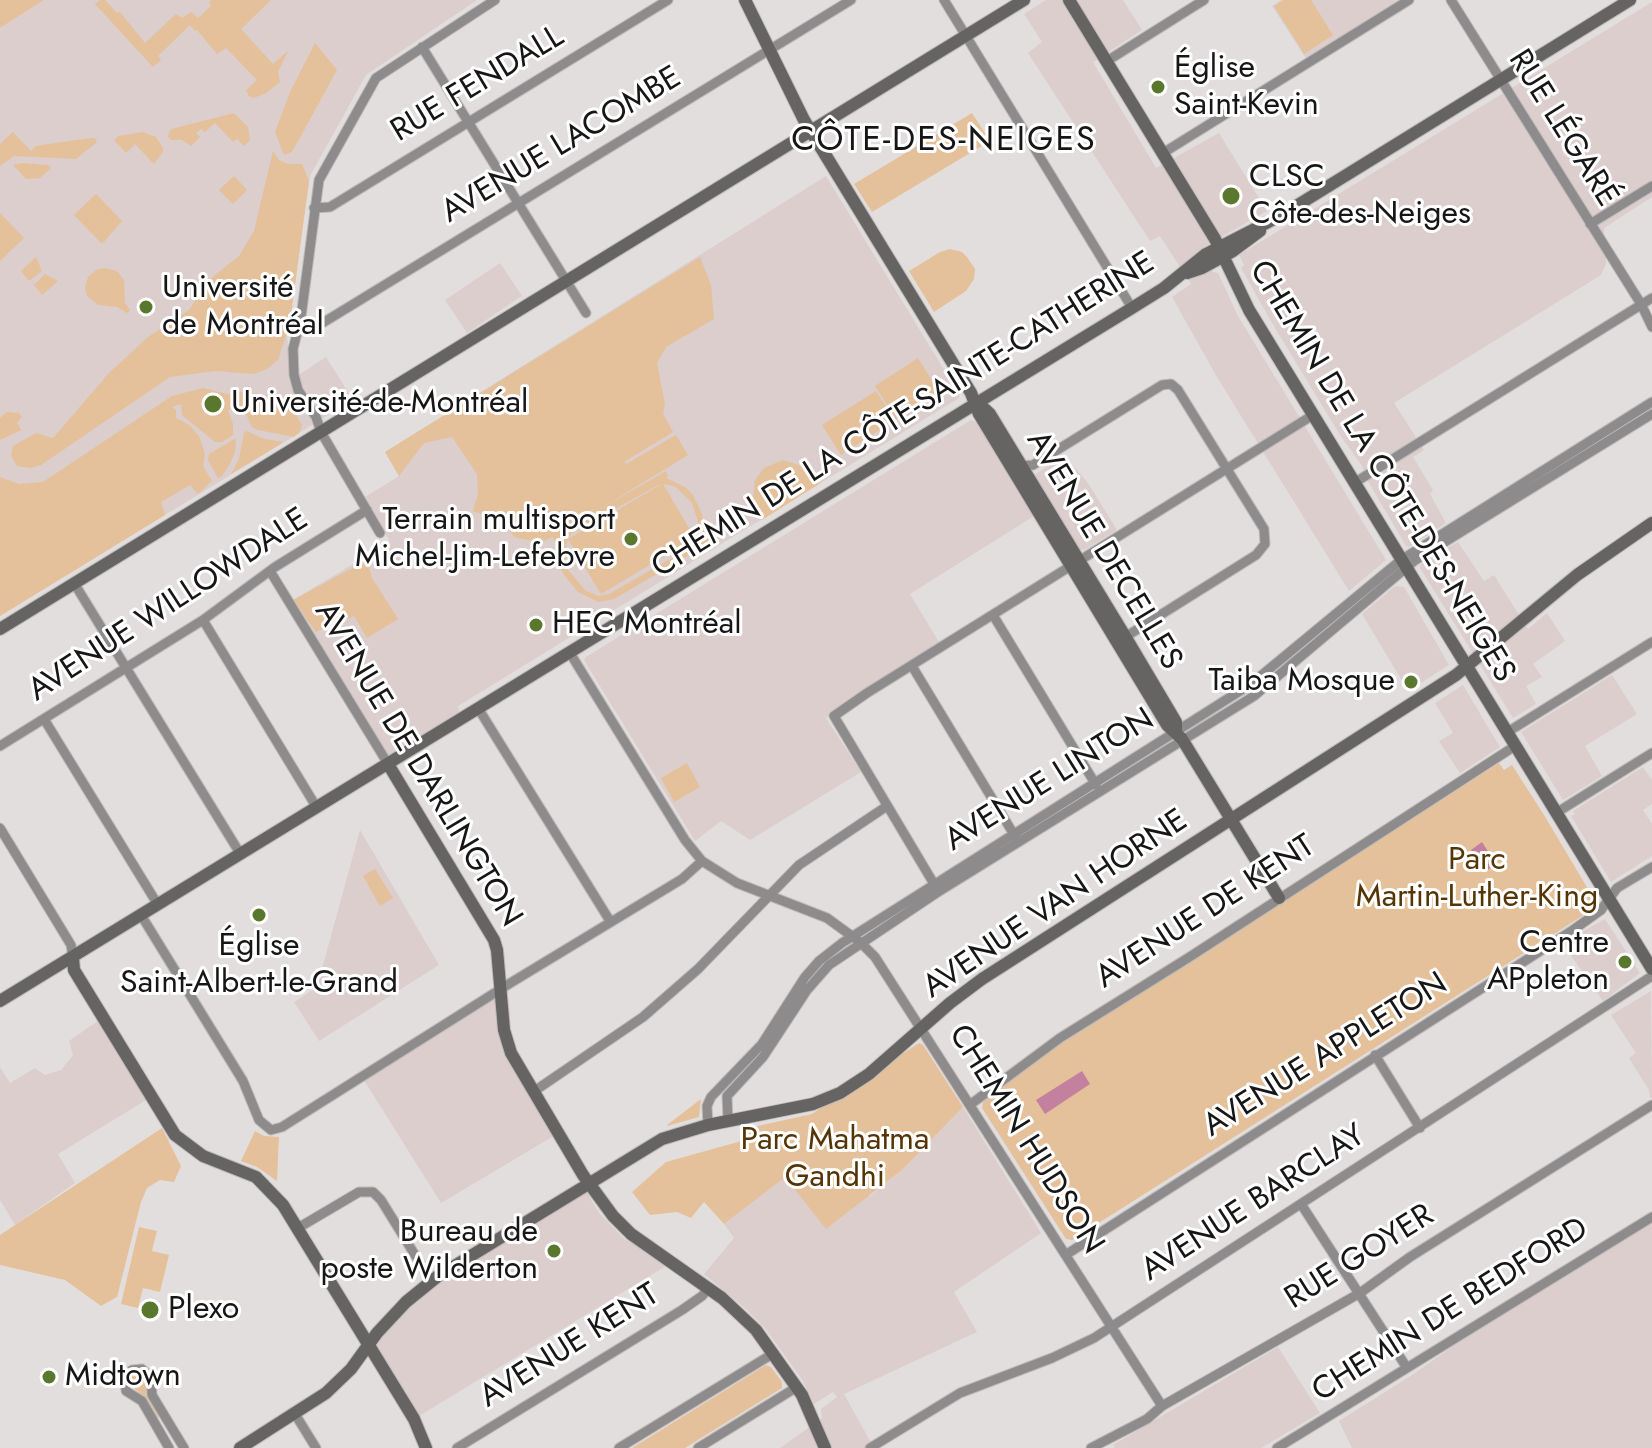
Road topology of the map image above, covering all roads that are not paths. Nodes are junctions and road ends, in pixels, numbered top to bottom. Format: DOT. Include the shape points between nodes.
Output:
graph roads {
  1 [pos="495,0"];
  2 [pos="668,0"];
  3 [pos="745,0"];
  4 [pos="851,0"];
  5 [pos="944,0"];
  6 [pos="1024,0"];
  7 [pos="1069,0"];
  8 [pos="1204,0"];
  9 [pos="1409,0"];
  10 [pos="1451,0"];
  11 [pos="1630,0"];
  12 [pos="966,35"];
  13 [pos="422,47"];
  14 [pos="769,50"];
  15 [pos="1107,61"];
  16 [pos="1501,80"];
  17 [pos="468,121"];
  18 [pos="810,131"];
  19 [pos="1163,153"];
  20 [pos="1652,186"];
  21 [pos="518,203"];
  22 [pos="314,208"];
  23 [pos="1590,224"];
  24 [pos="1222,252"];
  25 [pos="566,281"];
  26 [pos="1652,298"];
  27 [pos="1641,304"];
  28 [pos="1132,308"];
  29 [pos="586,313"];
  30 [pos="1652,327"];
  31 [pos="298,331"];
  32 [pos="976,401"];
  33 [pos="1652,402"];
  34 [pos="1652,414"];
  35 [pos="1313,415"];
  36 [pos="321,432"];
  37 [pos="1016,467"];
  38 [pos="1226,470"];
  39 [pos="1354,483"];
  40 [pos="367,510"];
  41 [pos="1652,523"];
  42 [pos="380,533"];
  43 [pos="1076,564"];
  44 [pos="1404,564"];
  45 [pos="270,571"];
  46 [pos="74,583"];
  47 [pos="993,615"];
  48 [pos="203,620"];
  49 [pos="0,629"];
  50 [pos="1121,639"];
  51 [pos="1652,642"];
  52 [pos="570,653"];
  53 [pos="912,666"];
  54 [pos="126,667"];
  55 [pos="1466,667"];
  56 [pos="478,708"];
  57 [pos="44,719"];
  58 [pos="1506,733"];
  59 [pos="1179,736"];
  60 [pos="0,746"];
  61 [pos="1515,746"];
  62 [pos="1652,753"];
  63 [pos="388,764"];
  64 [pos="1097,787"];
  65 [pos="887,806"];
  66 [pos="317,808"];
  67 [pos="1556,813"];
  68 [pos="1230,820"];
  69 [pos="0,828"];
  70 [pos="1016,837"];
  71 [pos="241,855"];
  72 [pos="702,861"];
  73 [pos="1652,867"];
  74 [pos="936,888"];
  75 [pos="770,895"];
  76 [pos="1279,898"];
  77 [pos="1609,899"];
  78 [pos="158,905"];
  79 [pos="141,915"];
  80 [pos="610,921"];
  81 [pos="856,939"];
  82 [pos="73,958"];
  83 [pos="1652,969"];
  84 [pos="1652,976"];
  85 [pos="500,991"];
  86 [pos="0,1001"];
  87 [pos="922,1028"];
  88 [pos="1375,1055"];
  89 [pos="743,1073"];
  90 [pos="533,1092"];
  91 [pos="971,1104"];
  92 [pos="1652,1105"];
  93 [pos="728,1121"];
  94 [pos="708,1125"];
  95 [pos="1420,1128"];
  96 [pos="589,1183"];
  97 [pos="1301,1204"];
  98 [pos="1652,1217"];
  99 [pos="298,1228"];
  100 [pos="1067,1254"];
  101 [pos="431,1281"];
  102 [pos="709,1288"];
  103 [pos="1360,1293"];
  104 [pos="1112,1326"];
  105 [pos="369,1344"];
  106 [pos="774,1353"];
  107 [pos="1407,1368"];
  108 [pos="797,1387"];
  109 [pos="1162,1406"];
  110 [pos="295,1414"];
  111 [pos="169,1448"];
  112 [pos="184,1448"];
  113 [pos="240,1448"];
  114 [pos="316,1448"];
  115 [pos="426,1448"];
  116 [pos="457,1448"];
  117 [pos="619,1448"];
  118 [pos="698,1448"];
  119 [pos="825,1448"];
  120 [pos="870,1448"];
  121 [pos="1091,1448"];
  122 [pos="1277,1448"];
  1 -- 13 [label="street"];
  2 -- 17 [label="street, RUE FENDALL"];
  3 -- 14 [label="main road, AVENUE DECELLES"];
  4 -- 14 [label="street, AVENUE LACOMBE"];
  5 -- 12 [label="street"];
  6 -- 12 [label="main road"];
  7 -- 15 [label="main road, CHEMIN DE LA CÔTE-DES-NEIGES"];
  8 -- 15 [label="street"];
  9 -- 19 [label="street"];
  10 -- 16 [label="street, RUE LÉGARÉ"];
  11 -- 16 [label="main road, CHEMIN DE LA CÔTE-SAINTE-CATHERINE"];
  12 -- 18 [label="main road"];
  12 -- 28 [label="street"];
  13 -- 17 [label="street"];
  13 -- 22 [label="street" via="371,84 321,175"];
  14 -- 18 [label="main road, AVENUE DECELLES"];
  14 -- 21 [label="street, AVENUE LACOMBE"];
  15 -- 19 [label="main road, CHEMIN DE LA CÔTE-DES-NEIGES"];
  16 -- 23 [label="street, RUE LÉGARÉ"];
  16 -- 24 [label="main road, CHEMIN DE LA CÔTE-SAINTE-CATHERINE" via="1280,216 1244,244"];
  17 -- 21 [label="street"];
  17 -- 22 [label="street, RUE FENDALL" via="330,207"];
  18 -- 25 [label="main road"];
  18 -- 32 [label="main road, AVENUE DECELLES"];
  19 -- 24 [label="main road, CHEMIN DE LA CÔTE-DES-NEIGES"];
  20 -- 23 [label="street"];
  21 -- 25 [label="street"];
  21 -- 31 [label="street, AVENUE LACOMBE" via="311,330"];
  22 -- 31 [label="street"];
  23 -- 27 [label="street, RUE LÉGARÉ"];
  24 -- 28 [label="main road, CHEMIN DE LA CÔTE-SAINTE-CATHERINE"];
  24 -- 35 [label="main road, CHEMIN DE LA CÔTE-DES-NEIGES" via="1245,302"];
  25 -- 29 [label="street"];
  25 -- 36 [label="main road"];
  26 -- 27 [label="street"];
  27 -- 30 [label="street, RUE LÉGARÉ"];
  27 -- 39 [label="street"];
  28 -- 32 [label="main road, CHEMIN DE LA CÔTE-SAINTE-CATHERINE"];
  31 -- 36 [label="street" via="294,375"];
  32 -- 37 [label="main road, AVENUE DECELLES" via="990,414"];
  32 -- 52 [label="main road, CHEMIN DE LA CÔTE-SAINTE-CATHERINE"];
  33 -- 44 [label="street, AVENUE LINTON"];
  34 -- 44 [label="street, AVENUE LINTON"];
  35 -- 38 [label="street"];
  35 -- 39 [label="main road, CHEMIN DE LA CÔTE-DES-NEIGES"];
  36 -- 40 [label="street"];
  36 -- 46 [label="main road"];
  37 -- 38 [label="street" via="1033,465 1167,383 1178,390"];
  37 -- 43 [label="main road, AVENUE DECELLES"];
  38 -- 43 [label="street"];
  38 -- 50 [label="street" via="1264,529 1263,549"];
  39 -- 44 [label="main road, CHEMIN DE LA CÔTE-DES-NEIGES"];
  40 -- 42 [label="street"];
  40 -- 45 [label="street, AVENUE WILLOWDALE"];
  41 -- 55 [label="main road, AVENUE VAN HORNE" via="1577,575"];
  43 -- 47 [label="street"];
  43 -- 50 [label="main road, AVENUE DECELLES"];
  44 -- 55 [label="main road, CHEMIN DE LA CÔTE-DES-NEIGES"];
  44 -- 59 [label="street, AVENUE LINTON" via="1254,696"];
  45 -- 48 [label="street, AVENUE WILLOWDALE"];
  45 -- 63 [label="street, AVENUE DE DARLINGTON"];
  46 -- 49 [label="main road"];
  46 -- 54 [label="street"];
  47 -- 53 [label="street"];
  47 -- 64 [label="street"];
  48 -- 54 [label="street, AVENUE WILLOWDALE"];
  48 -- 66 [label="street"];
  50 -- 59 [label="main road, AVENUE DECELLES" via="1176,722"];
  51 -- 58 [label="street"];
  52 -- 56 [label="main road, CHEMIN DE LA CÔTE-SAINTE-CATHERINE"];
  52 -- 72 [label="street, CHEMIN HUDSON"];
  53 -- 65 [label="street" via="834,716"];
  53 -- 70 [label="street"];
  54 -- 57 [label="street, AVENUE WILLOWDALE"];
  54 -- 71 [label="street"];
  55 -- 58 [label="main road, CHEMIN DE LA CÔTE-DES-NEIGES"];
  55 -- 68 [label="main road, AVENUE VAN HORNE"];
  56 -- 63 [label="main road, CHEMIN DE LA CÔTE-SAINTE-CATHERINE"];
  56 -- 80 [label="street"];
  57 -- 60 [label="street, AVENUE WILLOWDALE"];
  57 -- 78 [label="street"];
  58 -- 61 [label="main road, CHEMIN DE LA CÔTE-DES-NEIGES"];
  59 -- 64 [label="street, AVENUE LINTON"];
  59 -- 68 [label="main road, AVENUE DECELLES"];
  61 -- 67 [label="main road, CHEMIN DE LA CÔTE-DES-NEIGES"];
  61 -- 76 [label="street, AVENUE DE KENT"];
  62 -- 67 [label="street"];
  63 -- 66 [label="main road, CHEMIN DE LA CÔTE-SAINTE-CATHERINE"];
  63 -- 85 [label="main road, AVENUE DE DARLINGTON" via="494,940"];
  64 -- 70 [label="street, AVENUE LINTON"];
  65 -- 74 [label="street"];
  65 -- 75 [label="street" via="817,851"];
  66 -- 71 [label="main road, CHEMIN DE LA CÔTE-SAINTE-CATHERINE"];
  67 -- 77 [label="main road, CHEMIN DE LA CÔTE-DES-NEIGES"];
  68 -- 76 [label="main road, AVENUE DECELLES"];
  68 -- 87 [label="main road, AVENUE VAN HORNE" via="982,979"];
  69 -- 82 [label="street" via="71,945"];
  70 -- 74 [label="street, AVENUE LINTON"];
  71 -- 78 [label="main road, CHEMIN DE LA CÔTE-SAINTE-CATHERINE"];
  72 -- 75 [label="street, CHEMIN HUDSON" via="737,883"];
  72 -- 80 [label="street" via="682,879"];
  73 -- 77 [label="street, AVENUE APPLETON" via="1617,888"];
  74 -- 81 [label="street, AVENUE LINTON"];
  75 -- 81 [label="street, CHEMIN HUDSON" via="812,911"];
  75 -- 90 [label="street" via="643,1017"];
  76 -- 91 [label="street, AVENUE DE KENT" via="1060,1038"];
  77 -- 83 [label="main road, CHEMIN DE LA CÔTE-DES-NEIGES"];
  77 -- 88 [label="street, AVENUE APPLETON" via="1573,930"];
  78 -- 79 [label="main road, CHEMIN DE LA CÔTE-SAINTE-CATHERINE"];
  79 -- 82 [label="main road, CHEMIN DE LA CÔTE-SAINTE-CATHERINE"];
  79 -- 85 [label="street" via="266,1128 282,1127"];
  80 -- 85 [label="street"];
  81 -- 87 [label="street, CHEMIN HUDSON" via="881,965"];
  81 -- 89 [label="street, AVENUE LINTON" via="816,978 775,1042"];
  82 -- 86 [label="main road, CHEMIN DE LA CÔTE-SAINTE-CATHERINE"];
  82 -- 99 [label="main road" via="74,970 175,1135 203,1156 256,1177"];
  84 -- 95 [label="street, AVENUE BARCLAY"];
  85 -- 90 [label="main road, AVENUE DE DARLINGTON" via="507,1041"];
  87 -- 91 [label="street, CHEMIN HUDSON"];
  87 -- 93 [label="main road, AVENUE VAN HORNE" via="840,1093 813,1104"];
  88 -- 95 [label="street"];
  88 -- 100 [label="street, AVENUE APPLETON"];
  89 -- 93 [label="street, AVENUE LINTON" via="727,1096"];
  89 -- 94 [label="street, AVENUE LINTON" via="711,1097"];
  90 -- 96 [label="main road, AVENUE DE DARLINGTON"];
  91 -- 100 [label="street, CHEMIN HUDSON"];
  92 -- 103 [label="street, RUE GOYER"];
  93 -- 94 [label="main road, AVENUE VAN HORNE"];
  94 -- 96 [label="main road, AVENUE VAN HORNE" via="662,1139"];
  95 -- 97 [label="street, AVENUE BARCLAY"];
  96 -- 101 [label="main road, AVENUE VAN HORNE"];
  96 -- 102 [label="main road, AVENUE DE DARLINGTON" via="631,1234"];
  97 -- 103 [label="street"];
  97 -- 104 [label="street, AVENUE BARCLAY"];
  98 -- 107 [label="street, CHEMIN DE BEDFORD"];
  99 -- 101 [label="street" via="359,1192 373,1192"];
  99 -- 105 [label="main road"];
  100 -- 104 [label="street, CHEMIN HUDSON"];
  101 -- 105 [label="main road, AVENUE VAN HORNE"];
  102 -- 106 [label="main road, AVENUE DE DARLINGTON"];
  102 -- 116 [label="street, AVENUE KENT" via="682,1310"];
  103 -- 107 [label="street"];
  103 -- 109 [label="street, RUE GOYER"];
  104 -- 109 [label="street, CHEMIN HUDSON"];
  104 -- 120 [label="street, AVENUE BARCLAY" via="1052,1358 960,1393"];
  105 -- 110 [label="main road, AVENUE VAN HORNE" via="338,1382"];
  105 -- 115 [label="main road"];
  106 -- 108 [label="main road, AVENUE DE DARLINGTON"];
  106 -- 117 [label="street"];
  107 -- 122 [label="street, CHEMIN DE BEDFORD"];
  108 -- 118 [label="street"];
  108 -- 119 [label="main road, AVENUE DE DARLINGTON"];
  109 -- 121 [label="street, RUE GOYER"];
  110 -- 113 [label="main road, AVENUE VAN HORNE"];
  110 -- 114 [label="street"];
  111 -- 112 [label="street" via="142,1401 126,1391 124,1379 132,1370 142,1369 151,1377 152,1395"];
}
